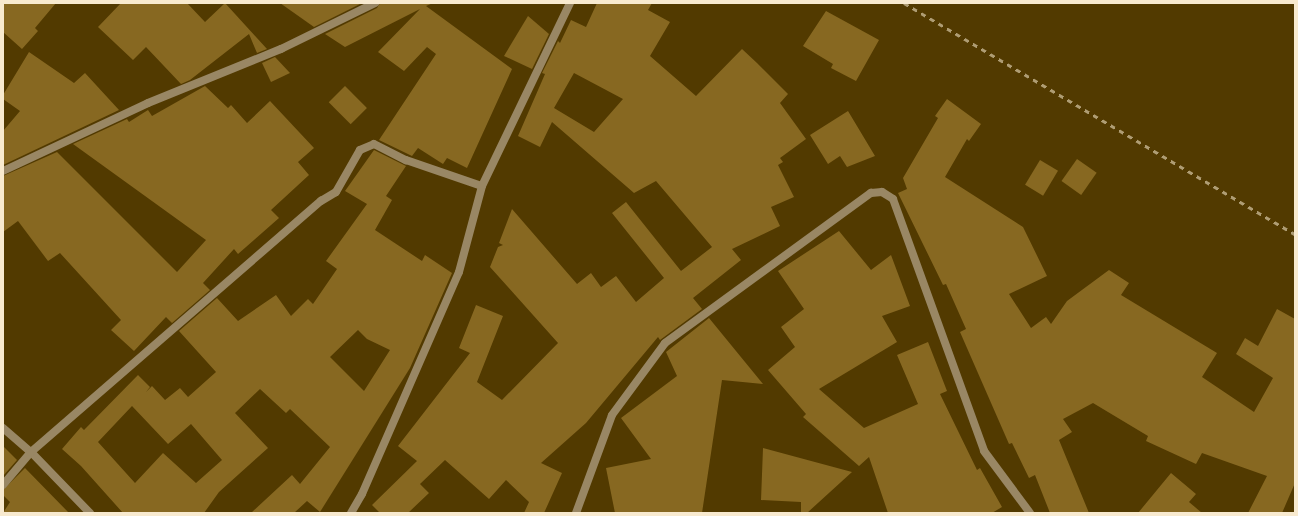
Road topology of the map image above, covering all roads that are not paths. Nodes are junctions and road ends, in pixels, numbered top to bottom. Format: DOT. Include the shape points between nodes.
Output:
graph roads {
  1 [pos="375,3"];
  2 [pos="570,3"];
  3 [pos="3,171"];
  4 [pos="482,186"];
  5 [pos="3,428"];
  6 [pos="31,452"];
  7 [pos="3,485"];
  8 [pos="90,513"];
  9 [pos="351,513"];
  10 [pos="576,513"];
  11 [pos="1030,513"];
  1 -- 3 [label="street" via="281,49 148,103"];
  2 -- 4 [label="street"];
  4 -- 6 [label="street" via="406,160 374,144 360,150 336,192 321,201"];
  4 -- 9 [label="street" via="459,272 362,494"];
  5 -- 6 [label="street"];
  6 -- 7 [label="street"];
  6 -- 8 [label="street"];
  10 -- 11 [label="street" via="612,416 665,343 871,193 882,192 893,200 984,451"];
}
